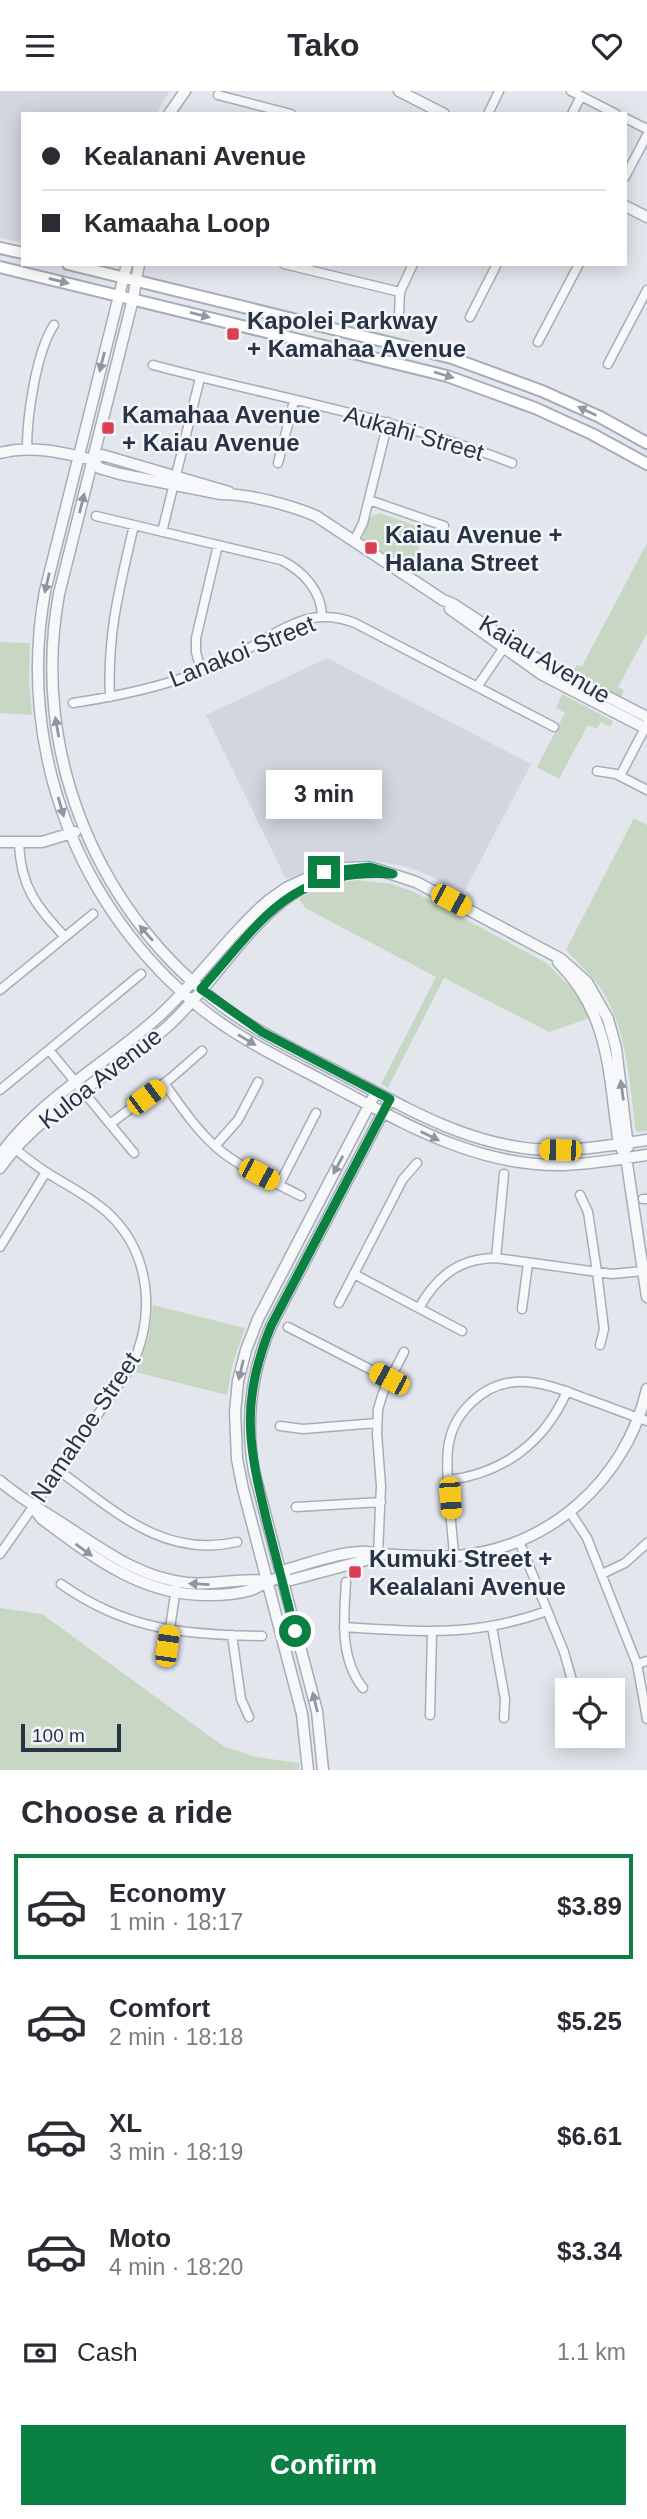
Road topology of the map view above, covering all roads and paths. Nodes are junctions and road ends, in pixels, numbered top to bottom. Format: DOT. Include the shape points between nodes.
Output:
graph roads {
  1 [pos="185,91"];
  2 [pos="399,91"];
  3 [pos="499,91"];
  4 [pos="570,91"];
  5 [pos="218,96"];
  6 [pos="581,96"];
  7 [pos="170,112"];
  8 [pos="283,112"];
  9 [pos="440,112"];
  10 [pos="489,112"];
  11 [pos="573,112"];
  12 [pos="612,112"];
  13 [pos="627,119"];
  14 [pos="647,129"];
  15 [pos="647,135"];
  16 [pos="627,173"];
  17 [pos="627,207"];
  18 [pos="647,217"];
  19 [pos="0,248"];
  20 [pos="21,253"];
  21 [pos="76,266"];
  22 [pos="126,266"];
  23 [pos="139,266"];
  24 [pos="292,266"];
  25 [pos="412,266"];
  26 [pos="496,266"];
  27 [pos="578,266"];
  28 [pos="0,267"];
  29 [pos="123,278"];
  30 [pos="136,281"];
  31 [pos="647,290"];
  32 [pos="400,292"];
  33 [pos="119,296"];
  34 [pos="133,299"];
  35 [pos="399,315"];
  36 [pos="470,317"];
  37 [pos="54,325"];
  38 [pos="538,342"];
  39 [pos="608,364"];
  40 [pos="153,365"];
  41 [pos="200,378"];
  42 [pos="294,401"];
  43 [pos="388,422"];
  44 [pos="647,443"];
  45 [pos="27,449"];
  46 [pos="0,453"];
  47 [pos="79,457"];
  48 [pos="93,460"];
  49 [pos="278,463"];
  50 [pos="512,463"];
  51 [pos="647,464"];
  52 [pos="175,480"];
  53 [pos="369,500"];
  54 [pos="96,516"];
  55 [pos="134,525"];
  56 [pos="444,526"];
  57 [pos="162,532"];
  58 [pos="354,541"];
  59 [pos="218,545"];
  60 [pos="322,617"];
  61 [pos="506,644"];
  62 [pos="201,670"];
  63 [pos="477,687"];
  64 [pos="110,697"];
  65 [pos="73,703"];
  66 [pos="646,725"];
  67 [pos="554,727"];
  68 [pos="597,771"];
  69 [pos="620,776"];
  70 [pos="647,790"];
  71 [pos="83,828"];
  72 [pos="69,834"];
  73 [pos="0,842"];
  74 [pos="19,843"];
  75 [pos="93,913"];
  76 [pos="65,937"];
  77 [pos="141,974"];
  78 [pos="197,986"];
  79 [pos="0,990"];
  80 [pos="183,993"];
  81 [pos="192,1001"];
  82 [pos="49,1050"];
  83 [pos="202,1051"];
  84 [pos="75,1082"];
  85 [pos="164,1083"];
  86 [pos="258,1083"];
  87 [pos="0,1090"];
  88 [pos="83,1092"];
  89 [pos="376,1092"];
  90 [pos="390,1099"];
  91 [pos="370,1105"];
  92 [pos="383,1112"];
  93 [pos="316,1113"];
  94 [pos="110,1123"];
  95 [pos="647,1140"];
  96 [pos="624,1143"];
  97 [pos="11,1146"];
  98 [pos="215,1146"];
  99 [pos="134,1153"];
  100 [pos="647,1154"];
  101 [pos="0,1155"];
  102 [pos="626,1157"];
  103 [pos="417,1163"];
  104 [pos="0,1168"];
  105 [pos="46,1172"];
  106 [pos="504,1174"];
  107 [pos="279,1185"];
  108 [pos="580,1195"];
  109 [pos="301,1196"];
  110 [pos="0,1247"];
  111 [pos="496,1258"];
  112 [pos="528,1263"];
  113 [pos="643,1271"];
  114 [pos="597,1272"];
  115 [pos="354,1274"];
  116 [pos="647,1297"];
  117 [pos="338,1303"];
  118 [pos="419,1308"];
  119 [pos="522,1309"];
  120 [pos="288,1327"];
  121 [pos="462,1331"];
  122 [pos="600,1345"];
  123 [pos="404,1352"];
  124 [pos="389,1379"];
  125 [pos="647,1389"];
  126 [pos="567,1391"];
  127 [pos="643,1420"];
  128 [pos="377,1423"];
  129 [pos="280,1426"];
  130 [pos="58,1470"];
  131 [pos="449,1480"];
  132 [pos="0,1481"];
  133 [pos="381,1502"];
  134 [pos="32,1507"];
  135 [pos="296,1507"];
  136 [pos="570,1512"];
  137 [pos="519,1541"];
  138 [pos="237,1542"];
  139 [pos="646,1546"];
  140 [pos="0,1554"];
  141 [pos="377,1554"];
  142 [pos="454,1556"];
  143 [pos="602,1574"];
  144 [pos="281,1577"];
  145 [pos="267,1581"];
  146 [pos="346,1581"];
  147 [pos="61,1584"];
  148 [pos="176,1587"];
  149 [pos="547,1611"];
  150 [pos="344,1627"];
  151 [pos="492,1627"];
  152 [pos="169,1630"];
  153 [pos="432,1633"];
  154 [pos="232,1635"];
  155 [pos="262,1636"];
  156 [pos="165,1661"];
  157 [pos="647,1661"];
  158 [pos="636,1664"];
  159 [pos="571,1678"];
  160 [pos="363,1688"];
  161 [pos="429,1716"];
  162 [pos="248,1717"];
  163 [pos="504,1718"];
  164 [pos="646,1719"];
  165 [pos="308,1770"];
  166 [pos="323,1770"];
  1 -- 7 [label="street"];
  2 -- 9 [label="street"];
  3 -- 10 [label="street"];
  4 -- 6 [label="street"];
  5 -- 8 [label="street"];
  6 -- 11 [label="street"];
  6 -- 12 [label="street"];
  13 -- 14 [label="street"];
  15 -- 16 [label="street"];
  17 -- 18 [label="street"];
  19 -- 20 [label="main road"];
  21 -- 29 [label="main road"];
  22 -- 29 [label="street"];
  23 -- 30 [label="street"];
  24 -- 32 [label="street"];
  25 -- 32 [label="street"];
  26 -- 36 [label="street"];
  27 -- 38 [label="street"];
  28 -- 33 [label="main road, one-way"];
  29 -- 30 [label="main road"];
  29 -- 33 [label="street"];
  30 -- 34 [label="street"];
  44 -- 30 [label="main road, one-way" via="552,395 452,358"];
  31 -- 39 [label="street"];
  32 -- 35 [label="street"];
  33 -- 34 [label="main road"];
  33 -- 47 [label="street, one-way"];
  34 -- 48 [label="street"];
  34 -- 51 [label="main road, one-way" via="447,376 554,416"];
  37 -- 45 [label="street" via="38,369"];
  40 -- 41 [label="street, Aukahi Street"];
  41 -- 42 [label="street, Aukahi Street"];
  41 -- 52 [label="street"];
  42 -- 43 [label="street, Aukahi Street"];
  42 -- 49 [label="street"];
  43 -- 50 [label="street, Aukahi Street"];
  43 -- 53 [label="street"];
  45 -- 46 [label="street, Kaiau Avenue"];
  45 -- 47 [label="street, Kaiau Avenue"];
  47 -- 48 [label="street, Kaiau Avenue"];
  47 -- 72 [label="street, one-way" via="43,603 38,689 44,740"];
  48 -- 52 [label="street, Kaiau Avenue" via="102,455"];
  71 -- 48 [label="street, one-way" via="58,737 53,689 57,605"];
  52 -- 57 [label="street"];
  52 -- 58 [label="street, Kaiau Avenue" via="223,488 308,513"];
  53 -- 56 [label="street"];
  53 -- 58 [label="street"];
  54 -- 55 [label="street"];
  55 -- 57 [label="street"];
  55 -- 64 [label="street" via="112,623"];
  57 -- 59 [label="street"];
  58 -- 61 [label="street, Kaiau Avenue"];
  59 -- 60 [label="street" via="268,555 293,566 315,590"];
  59 -- 62 [label="street" via="196,638"];
  60 -- 62 [label="street, Lanakoi Street" via="297,623"];
  60 -- 63 [label="street, Lanakoi Street" via="355,623"];
  61 -- 63 [label="street"];
  61 -- 66 [label="street, Kaiau Avenue"];
  62 -- 64 [label="street, Lanakoi Street"];
  63 -- 67 [label="street, Lanakoi Street"];
  64 -- 65 [label="street, Lanakoi Street"];
  66 -- 69 [label="street"];
  68 -- 69 [label="street"];
  69 -- 70 [label="street"];
  71 -- 72 [label="street"];
  78 -- 71 [label="street, one-way" via="132,916"];
  72 -- 74 [label="street"];
  72 -- 80 [label="street" via="120,924"];
  73 -- 74 [label="street"];
  74 -- 76 [label="street" via="28,890"];
  75 -- 76 [label="street"];
  76 -- 79 [label="street"];
  77 -- 82 [label="street"];
  78 -- 80 [label="street, Kuloa Avenue"];
  78 -- 81 [label="street, Kuloa Avenue"];
  78 -- 89 [label="street" via="262,1032"];
  78 -- 96 [label="street" via="250,917 286,888 346,868 370,867 393,874 549,952 587,982 608,1019 616,1048"];
  80 -- 81 [label="street"];
  80 -- 84 [label="street, Kuloa Avenue" via="151,1024"];
  81 -- 88 [label="street, Kuloa Avenue"];
  81 -- 91 [label="street, one-way" via="255,1045"];
  82 -- 84 [label="street"];
  82 -- 87 [label="street"];
  83 -- 85 [label="street"];
  84 -- 88 [label="street"];
  84 -- 97 [label="street, Kuloa Avenue" via="41,1109"];
  85 -- 94 [label="street"];
  85 -- 98 [label="street"];
  86 -- 98 [label="street" via="242,1114"];
  88 -- 94 [label="street"];
  88 -- 97 [label="street, Kuloa Avenue"];
  89 -- 90 [label="street"];
  89 -- 91 [label="street"];
  90 -- 92 [label="street"];
  90 -- 96 [label="street" via="452,1130 498,1144 560,1150"];
  91 -- 92 [label="street"];
  91 -- 145 [label="street, one-way" via="258,1319 241,1366 234,1412 237,1459"];
  92 -- 102 [label="street, one-way" via="446,1143 505,1160 560,1165"];
  92 -- 144 [label="street" via="271,1326 254,1377 251,1457"];
  93 -- 107 [label="street"];
  94 -- 99 [label="street"];
  95 -- 96 [label="street"];
  96 -- 102 [label="street"];
  97 -- 101 [label="street, Kuloa Avenue"];
  97 -- 104 [label="street, Kuloa Avenue"];
  97 -- 105 [label="street, Namahoe Street"];
  98 -- 107 [label="street"];
  100 -- 102 [label="street"];
  102 -- 113 [label="street"];
  103 -- 115 [label="street" via="403,1179"];
  105 -- 110 [label="street"];
  105 -- 130 [label="street, Namahoe Street" via="97,1205 121,1228 141,1267 147,1300 143,1335 131,1367"];
  106 -- 111 [label="street"];
  107 -- 109 [label="street"];
  108 -- 114 [label="street" via="588,1212"];
  111 -- 112 [label="street"];
  111 -- 118 [label="street" via="452,1268 433,1285"];
  112 -- 114 [label="street"];
  112 -- 119 [label="street"];
  113 -- 114 [label="street"];
  113 -- 116 [label="street"];
  114 -- 122 [label="street" via="604,1329"];
  115 -- 117 [label="street"];
  115 -- 118 [label="street"];
  118 -- 121 [label="street"];
  120 -- 124 [label="street"];
  123 -- 124 [label="street"];
  124 -- 128 [label="street"];
  125 -- 127 [label="street"];
  126 -- 127 [label="street"];
  126 -- 131 [label="street" via="552,1420 521,1452 482,1473"];
  126 -- 131 [label="street" via="522,1381 497,1385 476,1398 452,1432"];
  127 -- 136 [label="street" via="608,1474"];
  128 -- 129 [label="street" via="303,1429"];
  128 -- 133 [label="street"];
  130 -- 134 [label="street, Namahoe Street"];
  130 -- 138 [label="street" via="164,1540 205,1547"];
  131 -- 142 [label="street"];
  132 -- 134 [label="street"];
  133 -- 135 [label="street"];
  133 -- 141 [label="street"];
  134 -- 140 [label="street, Namahoe Street"];
  134 -- 148 [label="street" via="110,1568 141,1583"];
  136 -- 137 [label="street"];
  136 -- 143 [label="street"];
  137 -- 142 [label="street"];
  137 -- 149 [label="street"];
  139 -- 143 [label="street"];
  141 -- 142 [label="street"];
  141 -- 144 [label="street" via="356,1552 288,1569"];
  143 -- 158 [label="street"];
  144 -- 145 [label="street"];
  166 -- 144 [label="street, one-way" via="317,1711"];
  145 -- 148 [label="street" via="251,1590 226,1594"];
  145 -- 165 [label="street" via="303,1714"];
  146 -- 150 [label="street"];
  147 -- 152 [label="street" via="110,1613"];
  148 -- 152 [label="street"];
  149 -- 151 [label="street"];
  149 -- 159 [label="street"];
  150 -- 153 [label="street"];
  150 -- 160 [label="street" via="346,1652"];
  151 -- 153 [label="street"];
  151 -- 163 [label="street" via="506,1703"];
  152 -- 154 [label="street"];
  152 -- 156 [label="street"];
  153 -- 161 [label="street"];
  154 -- 155 [label="street"];
  154 -- 162 [label="street"];
  157 -- 158 [label="street"];
  158 -- 164 [label="street"];
}
